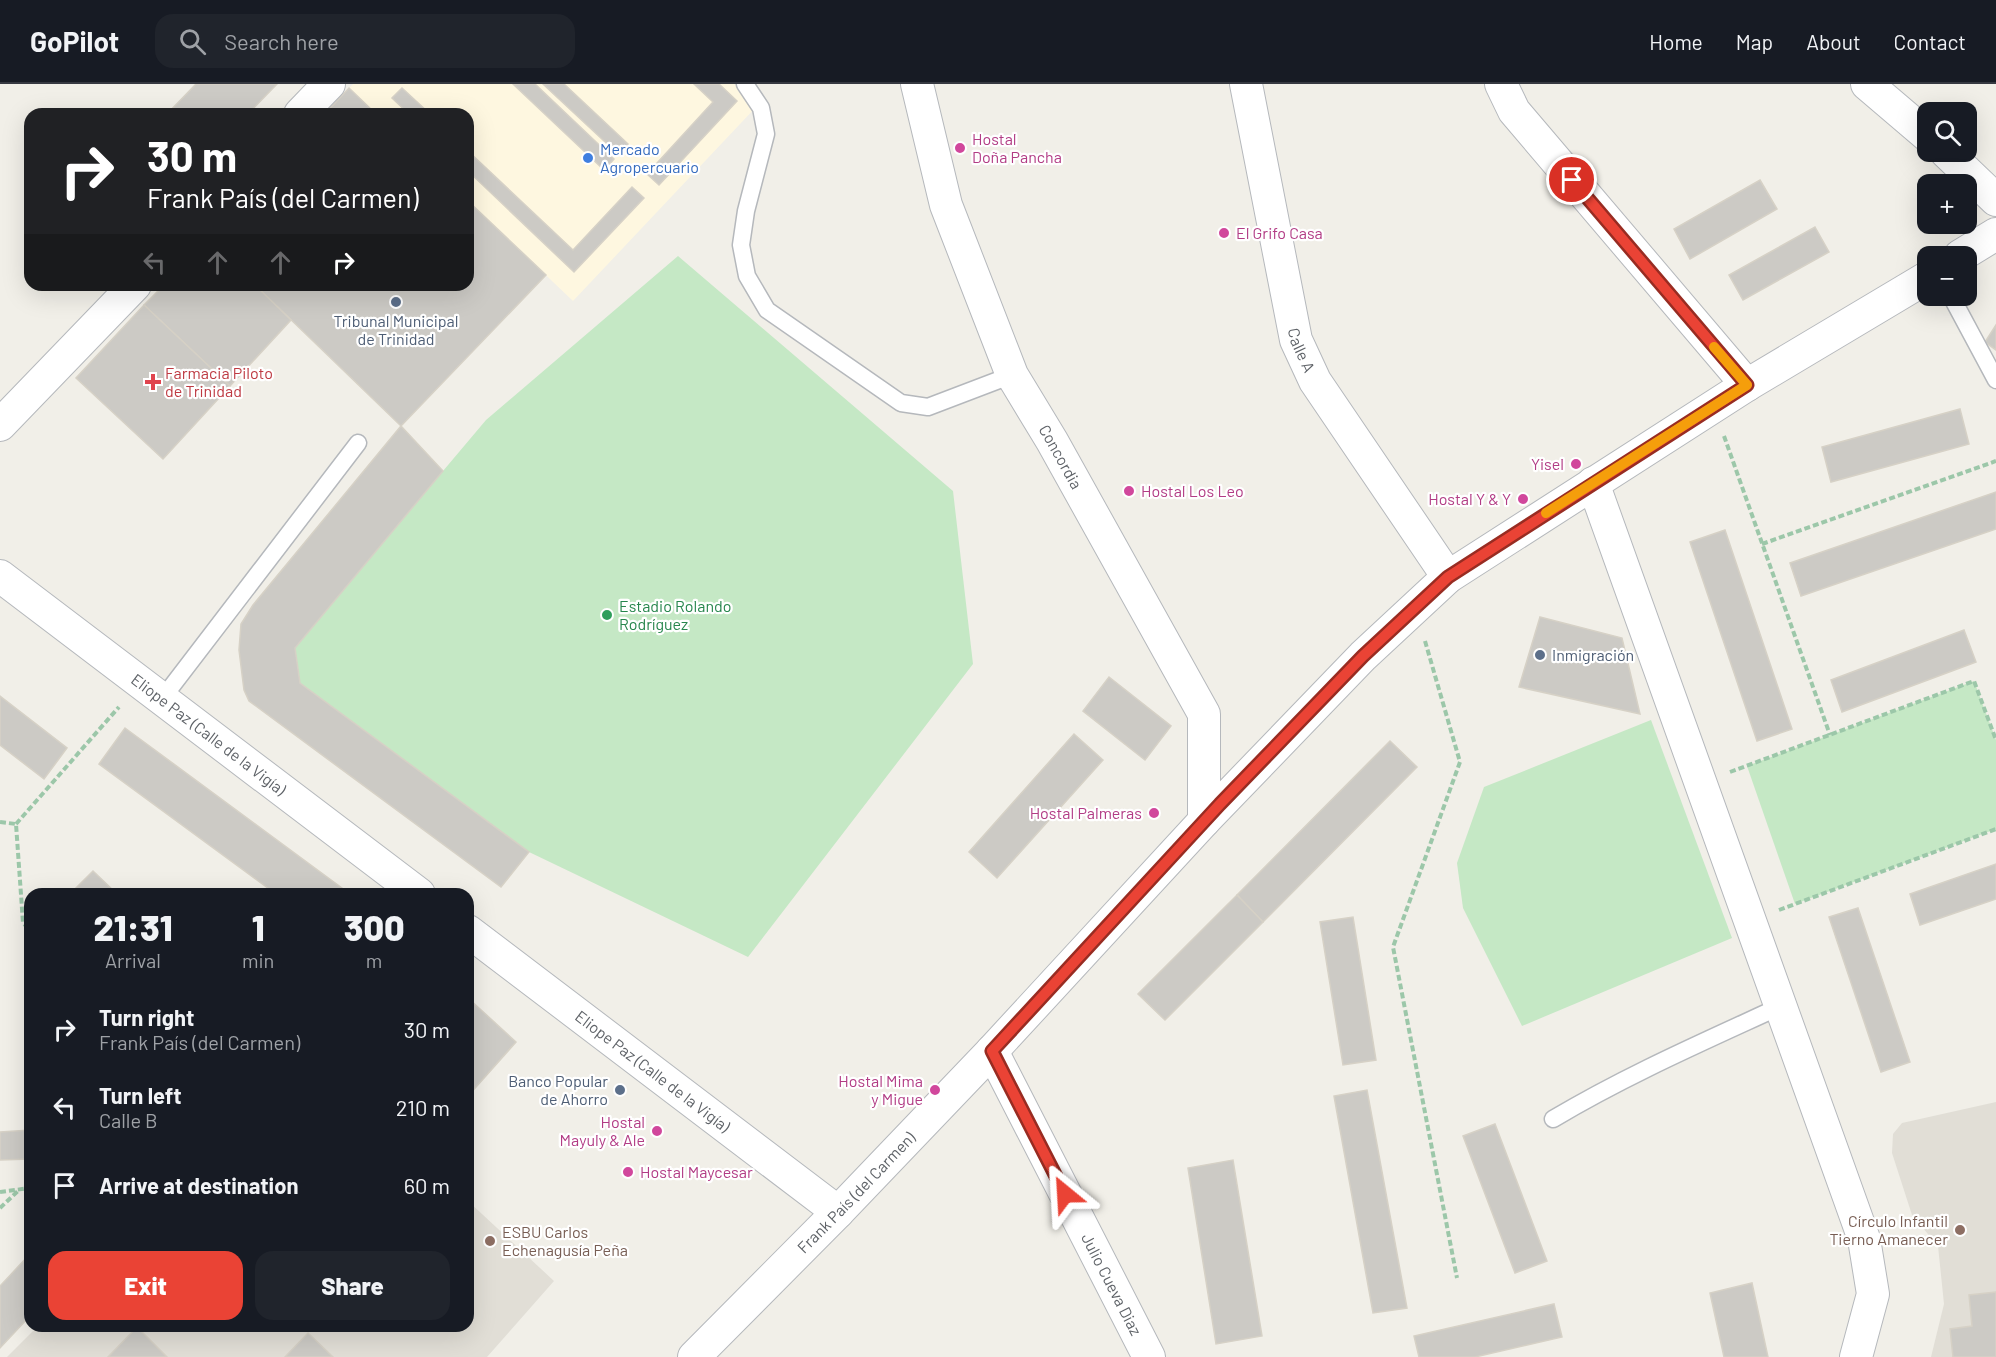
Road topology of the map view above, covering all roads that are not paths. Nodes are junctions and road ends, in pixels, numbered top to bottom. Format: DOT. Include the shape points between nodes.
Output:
graph roads {
  1 [pos="330,84"];
  2 [pos="745,84"];
  3 [pos="916,84"];
  4 [pos="1246,84"];
  5 [pos="1502,84"];
  6 [pos="1867,84"];
  7 [pos="306,108"];
  8 [pos="1917,127"];
  9 [pos="1956,162"];
  10 [pos="1996,200"];
  11 [pos="1996,234"];
  12 [pos="1976,246"];
  13 [pos="1917,284"];
  14 [pos="129,291"];
  15 [pos="1956,306"];
  16 [pos="1012,375"];
  17 [pos="1996,380"];
  18 [pos="1747,385"];
  19 [pos="0,425"];
  20 [pos="358,443"];
  21 [pos="1593,483"];
  22 [pos="0,576"];
  23 [pos="1448,577"];
  24 [pos="152,691"];
  25 [pos="1204,821"];
  26 [pos="411,888"];
  27 [pos="474,936"];
  28 [pos="1781,1006"];
  29 [pos="992,1051"];
  30 [pos="1553,1119"];
  31 [pos="838,1212"];
  32 [pos="694,1357"];
  33 [pos="1149,1357"];
  34 [pos="1856,1357"];
  1 -- 7 [label="street"];
  2 -- 16 [label="lane" via="760,108 766,134 741,245 747,276 767,310 902,403 928,407"];
  3 -- 16 [label="street, Concordia" via="946,205"];
  4 -- 23 [label="street, Calle A" via="1296,340 1315,381"];
  5 -- 18 [label="street" via="1514,111"];
  6 -- 8 [label="street"];
  9 -- 10 [label="street"];
  11 -- 12 [label="street"];
  13 -- 18 [label="street, Frank País (del Carmen)"];
  14 -- 19 [label="street"];
  15 -- 17 [label="lane"];
  16 -- 25 [label="street, Concordia" via="1204,714"];
  18 -- 21 [label="street, Frank País (del Carmen)"];
  20 -- 24 [label="lane"];
  21 -- 23 [label="street, Frank País (del Carmen)"];
  21 -- 28 [label="street"];
  22 -- 24 [label="street, Eliope Paz (Calle de la Vigía)"];
  23 -- 25 [label="street, Frank País (del Carmen)" via="1363,656"];
  24 -- 26 [label="street, Eliope Paz (Calle de la Vigía)"];
  25 -- 29 [label="street, Frank País (del Carmen)"];
  27 -- 31 [label="street, Eliope Paz (Calle de la Vigía)"];
  28 -- 30 [label="lane" via="1641,1070"];
  28 -- 34 [label="street" via="1864,1239 1873,1294"];
  29 -- 31 [label="street, Frank País (del Carmen)"];
  29 -- 33 [label="street, Julio Cueva Diaz"];
  31 -- 32 [label="street, Frank País (del Carmen)"];
}
